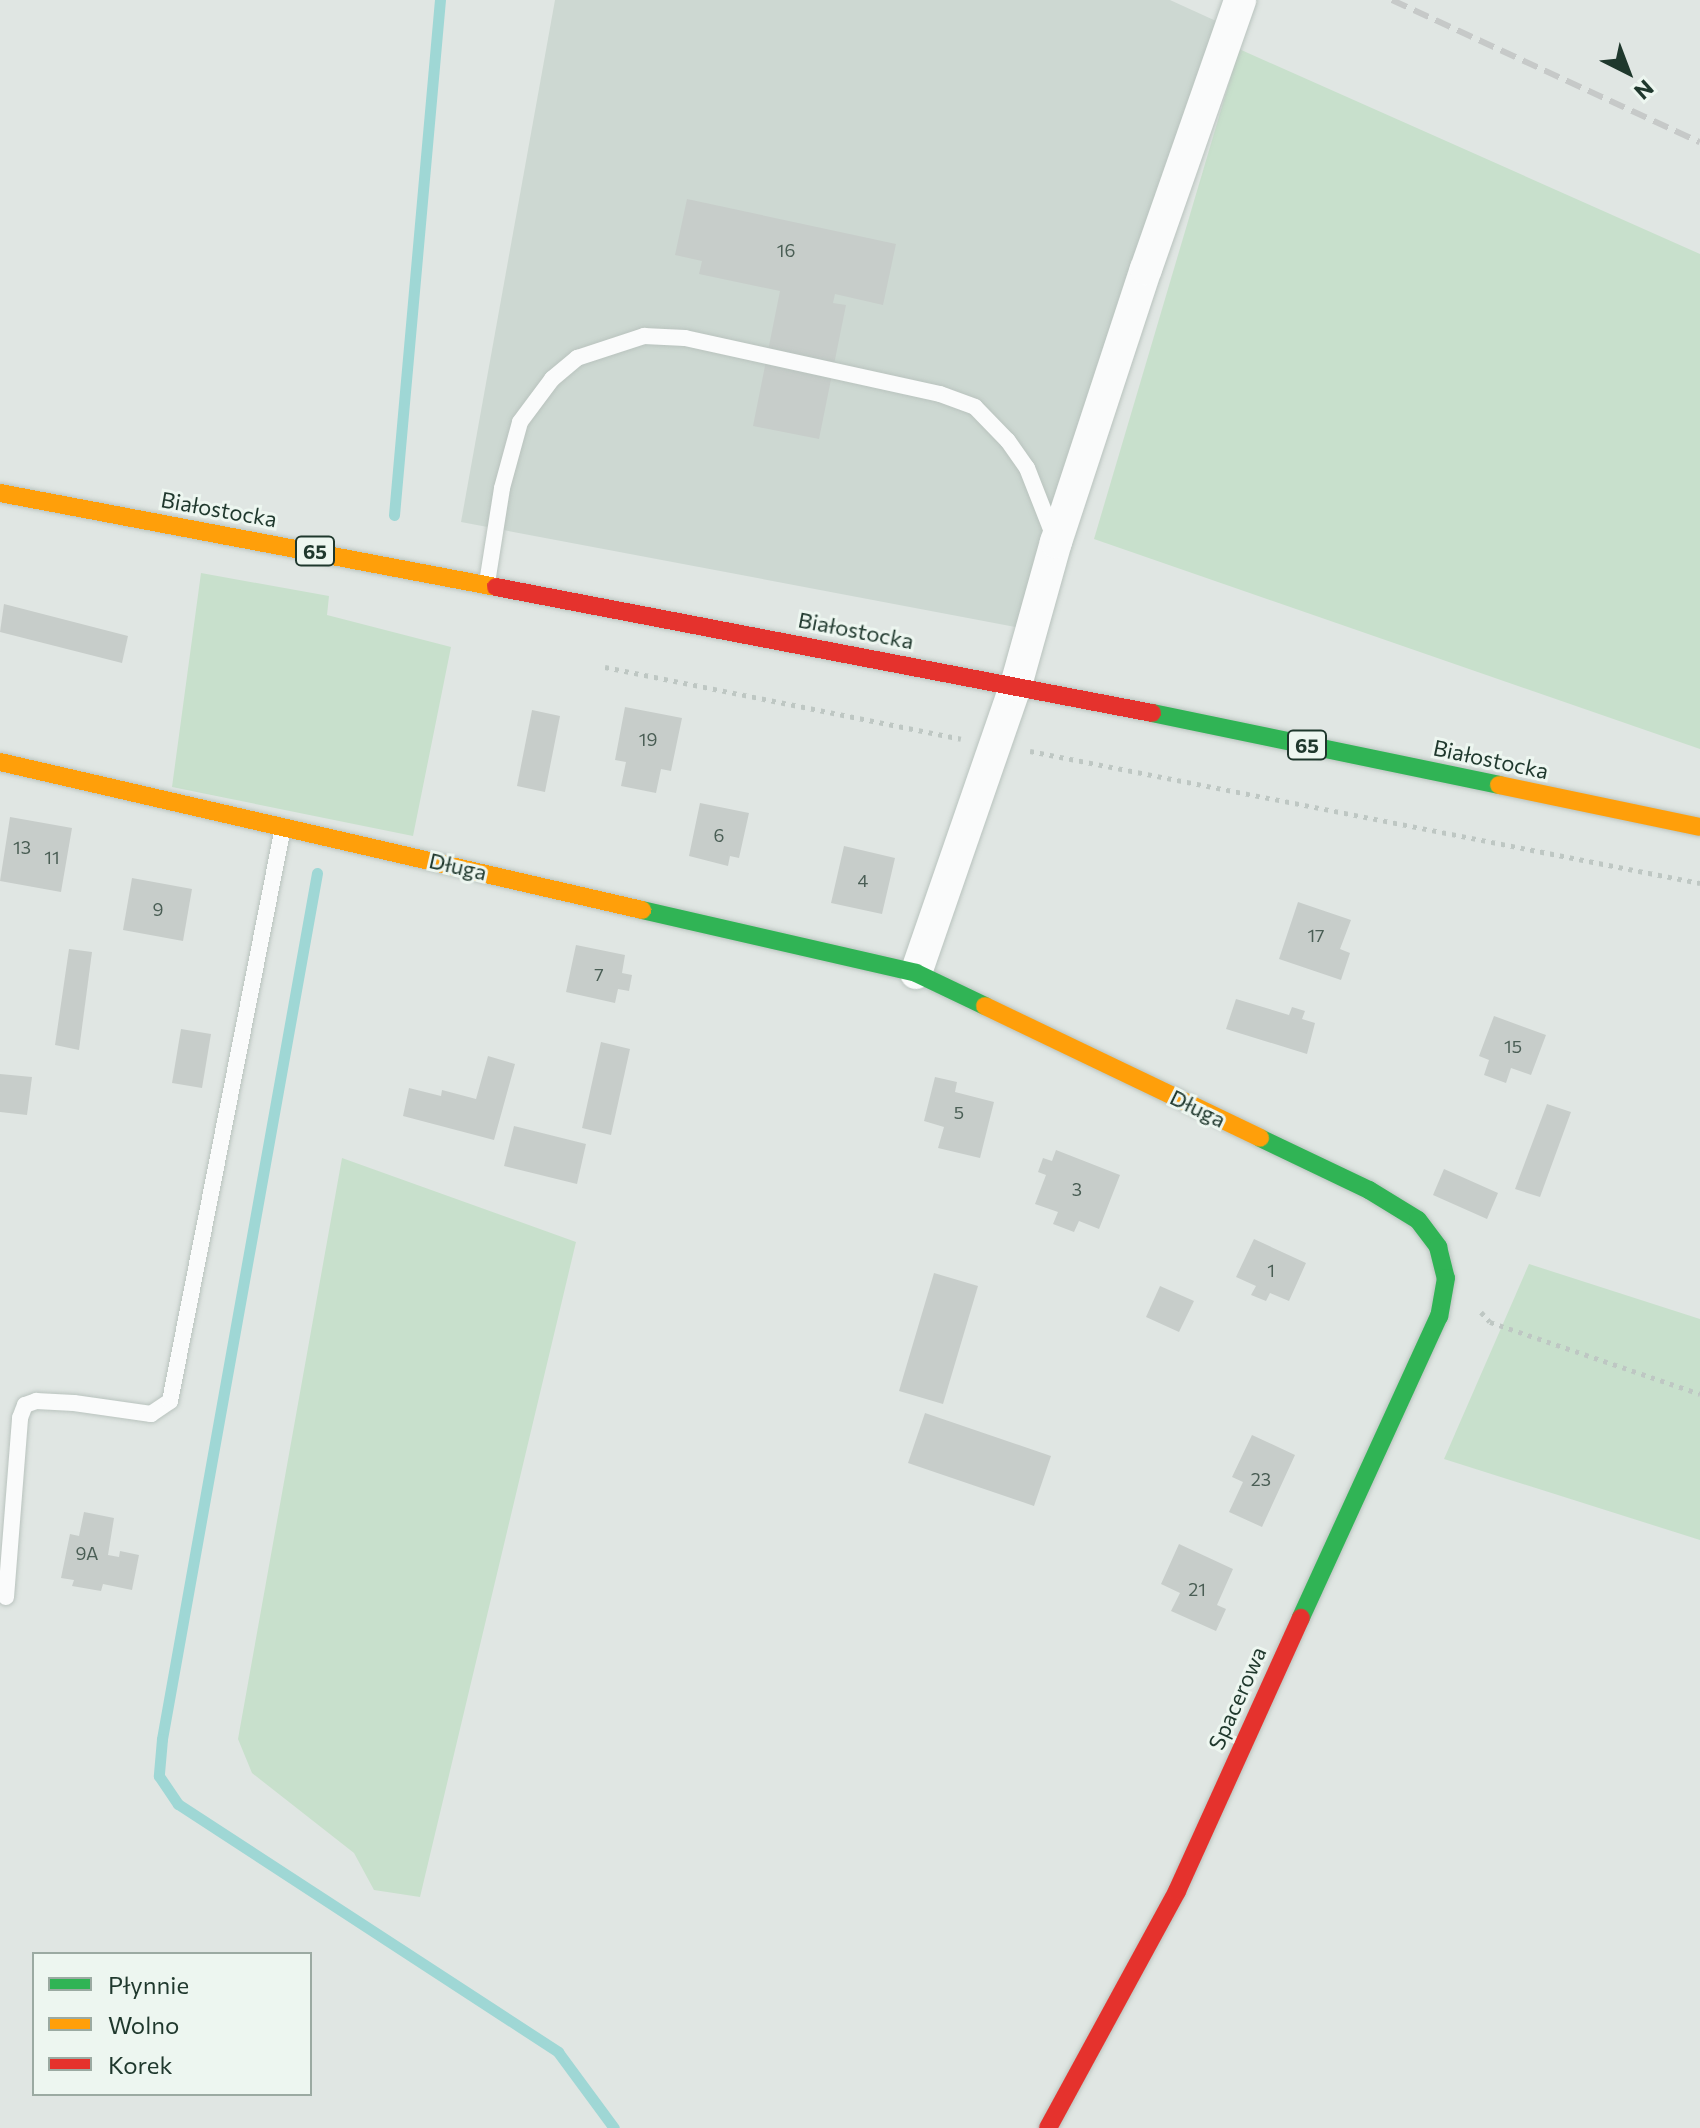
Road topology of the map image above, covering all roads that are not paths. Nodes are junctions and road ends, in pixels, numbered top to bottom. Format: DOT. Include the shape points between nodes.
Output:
graph roads {
  1 [pos="1240,0"];
  2 [pos="0,493"];
  3 [pos="1056,542"];
  4 [pos="487,583"];
  5 [pos="1016,685"];
  6 [pos="0,762"];
  7 [pos="283,826"];
  8 [pos="1700,827"];
  9 [pos="916,973"];
  10 [pos="1446,1278"];
  11 [pos="6,1597"];
  12 [pos="1048,2128"];
  1 -- 3 [label="street"];
  2 -- 4 [label="street, Białostocka / 65"];
  3 -- 4 [label="lane" via="1027,468 975,407 940,394 685,338 644,336 577,358 552,379 520,422 502,488"];
  3 -- 5 [label="street"];
  4 -- 5 [label="street, Białostocka / 65"];
  5 -- 8 [label="street, Białostocka / 65"];
  5 -- 9 [label="street"];
  6 -- 7 [label="street, Długa"];
  7 -- 9 [label="street, Długa"];
  7 -- 11 [label="lane" via="170,1401 151,1414 74,1403 25,1405"];
  9 -- 10 [label="street, Długa" via="1369,1190 1418,1220 1438,1247"];
  10 -- 12 [label="street, Spacerowa" via="1439,1316 1177,1891"];
}
